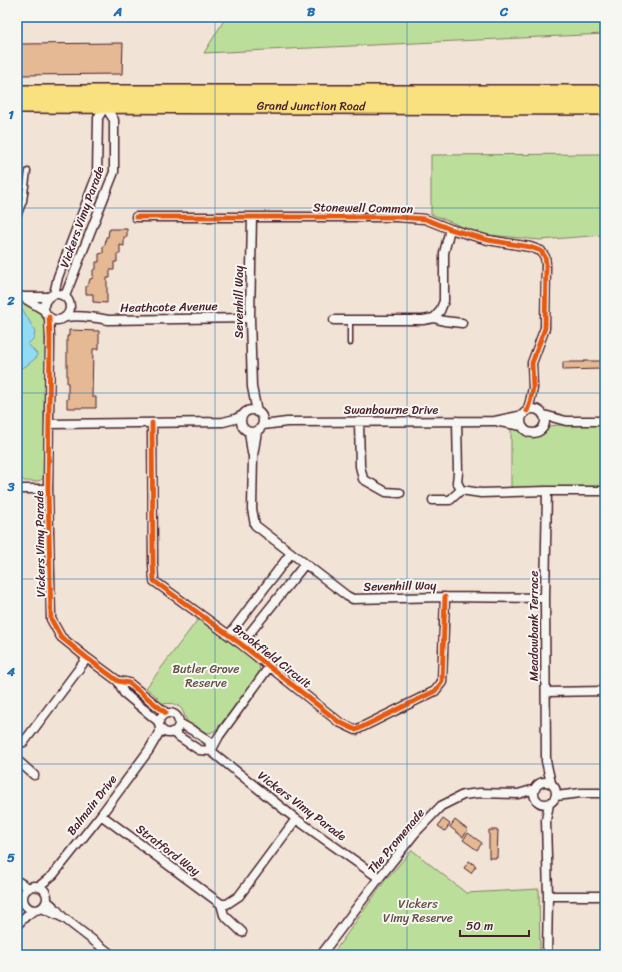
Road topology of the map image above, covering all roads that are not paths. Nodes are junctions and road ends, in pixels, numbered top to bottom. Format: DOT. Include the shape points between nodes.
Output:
graph roads {
  1 [pos="17,93"];
  2 [pos="605,93"];
  3 [pos="105,99"];
  4 [pos="17,105"];
  5 [pos="605,107"];
  6 [pos="28,171"];
  7 [pos="17,207"];
  8 [pos="22,207"];
  9 [pos="136,217"];
  10 [pos="252,217"];
  11 [pos="17,219"];
  12 [pos="450,228"];
  13 [pos="20,296"];
  14 [pos="52,296"];
  15 [pos="67,300"];
  16 [pos="46,313"];
  17 [pos="90,317"];
  18 [pos="63,318"];
  19 [pos="250,318"];
  20 [pos="434,318"];
  21 [pos="334,320"];
  22 [pos="350,321"];
  23 [pos="462,323"];
  24 [pos="50,339"];
  25 [pos="350,343"];
  26 [pos="252,387"];
  27 [pos="533,388"];
  28 [pos="246,413"];
  29 [pos="525,413"];
  30 [pos="542,413"];
  31 [pos="261,418"];
  32 [pos="457,421"];
  33 [pos="496,421"];
  34 [pos="566,421"];
  35 [pos="605,421"];
  36 [pos="223,422"];
  37 [pos="359,422"];
  38 [pos="152,423"];
  39 [pos="49,424"];
  40 [pos="544,424"];
  41 [pos="522,426"];
  42 [pos="249,430"];
  43 [pos="17,489"];
  44 [pos="48,489"];
  45 [pos="462,490"];
  46 [pos="547,491"];
  47 [pos="605,492"];
  48 [pos="400,493"];
  49 [pos="433,500"];
  50 [pos="291,553"];
  51 [pos="305,564"];
  52 [pos="445,597"];
  53 [pos="545,598"];
  54 [pos="229,635"];
  55 [pos="241,644"];
  56 [pos="87,658"];
  57 [pos="270,666"];
  58 [pos="118,680"];
  59 [pos="605,691"];
  60 [pos="546,692"];
  61 [pos="166,713"];
  62 [pos="179,723"];
  63 [pos="165,729"];
  64 [pos="17,744"];
  65 [pos="211,751"];
  66 [pos="17,760"];
  67 [pos="546,761"];
  68 [pos="34,775"];
  69 [pos="542,783"];
  70 [pos="535,789"];
  71 [pos="554,790"];
  72 [pos="605,793"];
  73 [pos="518,794"];
  74 [pos="542,802"];
  75 [pos="101,815"];
  76 [pos="296,819"];
  77 [pos="53,875"];
  78 [pos="379,878"];
  79 [pos="17,881"];
  80 [pos="17,884"];
  81 [pos="38,886"];
  82 [pos="29,888"];
  83 [pos="24,895"];
  84 [pos="548,896"];
  85 [pos="605,896"];
  86 [pos="46,897"];
  87 [pos="221,904"];
  88 [pos="25,905"];
  89 [pos="39,909"];
  90 [pos="64,918"];
  91 [pos="17,923"];
  92 [pos="242,932"];
  93 [pos="112,955"];
  94 [pos="321,955"];
  95 [pos="547,955"];
  1 -- 3 [label="highway, Grand Junction Road"];
  2 -- 3 [label="highway, Grand Junction Road"];
  3 -- 4 [label="highway, Grand Junction Road"];
  3 -- 5 [label="highway, Grand Junction Road"];
  3 -- 14 [label="street, Vickers Vimy Parade" via="98,118 96,175"];
  3 -- 15 [label="street, Vickers Vimy Parade" via="114,120 114,172"];
  6 -- 8 [label="lane"];
  7 -- 8 [label="lane"];
  8 -- 11 [label="lane"];
  9 -- 10 [label="street, Stonewell Common"];
  10 -- 12 [label="street, Stonewell Common" via="397,217 425,219"];
  10 -- 19 [label="street, Sevenhill Way"];
  12 -- 20 [label="street" via="444,253 444,301"];
  12 -- 27 [label="street, Stonewell Common" via="488,240 530,247 541,251 545,257 545,328 532,363"];
  13 -- 14 [label="street"];
  13 -- 16 [label="street"];
  14 -- 15 [label="street" via="58,294"];
  14 -- 16 [label="street" via="45,302"];
  15 -- 17 [label="street, Heathcote Avenue" via="77,310"];
  15 -- 18 [label="street" via="70,310"];
  16 -- 18 [label="street" via="52,319"];
  16 -- 24 [label="street, Vickers Vimy Parade"];
  17 -- 18 [label="street, Heathcote Avenue"];
  17 -- 19 [label="street, Heathcote Avenue" via="108,320"];
  18 -- 24 [label="street, Vickers Vimy Parade"];
  19 -- 26 [label="street, Sevenhill Way"];
  20 -- 22 [label="street"];
  20 -- 23 [label="street"];
  21 -- 22 [label="street"];
  22 -- 25 [label="lane"];
  24 -- 39 [label="street, Vickers Vimy Parade"];
  26 -- 28 [label="street, Sevenhill Way"];
  26 -- 31 [label="street, Sevenhill Way"];
  27 -- 29 [label="street, Stonewell Common"];
  27 -- 30 [label="street, Stonewell Common"];
  28 -- 31 [label="street" via="251,411"];
  28 -- 36 [label="street"];
  28 -- 42 [label="street" via="242,423"];
  29 -- 30 [label="street" via="533,409"];
  29 -- 33 [label="street, Swanbourne Drive"];
  29 -- 41 [label="street" via="521,420"];
  30 -- 34 [label="street"];
  30 -- 40 [label="street"];
  31 -- 37 [label="street, Swanbourne Drive" via="287,422"];
  31 -- 42 [label="street" via="261,428"];
  32 -- 33 [label="street, Swanbourne Drive"];
  32 -- 37 [label="street, Swanbourne Drive"];
  32 -- 45 [label="street" via="457,482"];
  33 -- 41 [label="street, Swanbourne Drive"];
  34 -- 35 [label="street"];
  34 -- 40 [label="street"];
  36 -- 38 [label="street"];
  36 -- 42 [label="street"];
  37 -- 48 [label="street" via="360,466 363,478 386,492"];
  38 -- 39 [label="street"];
  38 -- 54 [label="street, Brookfield Circuit" via="154,581"];
  39 -- 44 [label="street, Vickers Vimy Parade"];
  40 -- 41 [label="street" via="540,431 532,433"];
  42 -- 50 [label="street, Sevenhill Way" via="253,456 252,509 255,525"];
  43 -- 44 [label="street"];
  44 -- 56 [label="street, Vickers Vimy Parade" via="51,619 61,637"];
  45 -- 46 [label="street" via="481,493"];
  45 -- 49 [label="street" via="450,500"];
  46 -- 47 [label="street"];
  46 -- 53 [label="street, Meadowbank Terrace"];
  50 -- 51 [label="street, Sevenhill Way"];
  50 -- 54 [label="street"];
  51 -- 52 [label="street, Sevenhill Way" via="353,599"];
  51 -- 55 [label="street"];
  52 -- 53 [label="street, Sevenhill Way"];
  52 -- 57 [label="street, Brookfield Circuit" via="442,682 434,691 356,730 339,722"];
  53 -- 60 [label="street, Meadowbank Terrace"];
  54 -- 55 [label="street, Brookfield Circuit"];
  55 -- 57 [label="street, Brookfield Circuit"];
  56 -- 58 [label="street, Vickers Vimy Parade"];
  56 -- 64 [label="street" via="24,742"];
  57 -- 65 [label="street"];
  58 -- 61 [label="street, Vickers Vimy Parade" via="129,683"];
  58 -- 63 [label="street, Vickers Vimy Parade" via="124,693"];
  59 -- 60 [label="street"];
  60 -- 67 [label="street, Meadowbank Terrace"];
  61 -- 62 [label="street" via="175,715"];
  61 -- 63 [label="street" via="161,717"];
  62 -- 63 [label="street" via="177,729"];
  62 -- 65 [label="street, Vickers Vimy Parade" via="208,741"];
  63 -- 65 [label="street, Vickers Vimy Parade" via="199,750"];
  63 -- 75 [label="street, Balmain Drive"];
  65 -- 76 [label="street, Vickers Vimy Parade"];
  66 -- 68 [label="street"];
  67 -- 69 [label="street, Meadowbank Terrace"];
  67 -- 71 [label="street, Meadowbank Terrace"];
  69 -- 70 [label="street"];
  69 -- 71 [label="street" via="545,782"];
  70 -- 73 [label="street, The Promenade"];
  70 -- 74 [label="street" via="534,795"];
  71 -- 72 [label="street"];
  71 -- 74 [label="street" via="554,801"];
  73 -- 74 [label="street, The Promenade"];
  73 -- 78 [label="street, The Promenade" via="464,795 441,806 415,833"];
  74 -- 84 [label="street" via="546,820"];
  75 -- 77 [label="street, Balmain Drive"];
  75 -- 87 [label="street, Stratford Way"];
  76 -- 78 [label="street, Vickers Vimy Parade"];
  76 -- 87 [label="street" via="239,896 227,904"];
  77 -- 81 [label="street, Balmain Drive"];
  77 -- 86 [label="street, Balmain Drive"];
  78 -- 94 [label="street, The Promenade"];
  79 -- 82 [label="street"];
  80 -- 83 [label="street"];
  81 -- 82 [label="street"];
  81 -- 86 [label="street" via="42,888"];
  82 -- 83 [label="street"];
  83 -- 88 [label="street"];
  84 -- 85 [label="street"];
  84 -- 95 [label="street"];
  86 -- 89 [label="street" via="46,904"];
  86 -- 90 [label="street"];
  87 -- 92 [label="street, Stratford Way" via="224,915"];
  88 -- 89 [label="street" via="28,908"];
  88 -- 91 [label="street"];
  89 -- 90 [label="street"];
  89 -- 91 [label="street"];
  90 -- 93 [label="street"];
}
